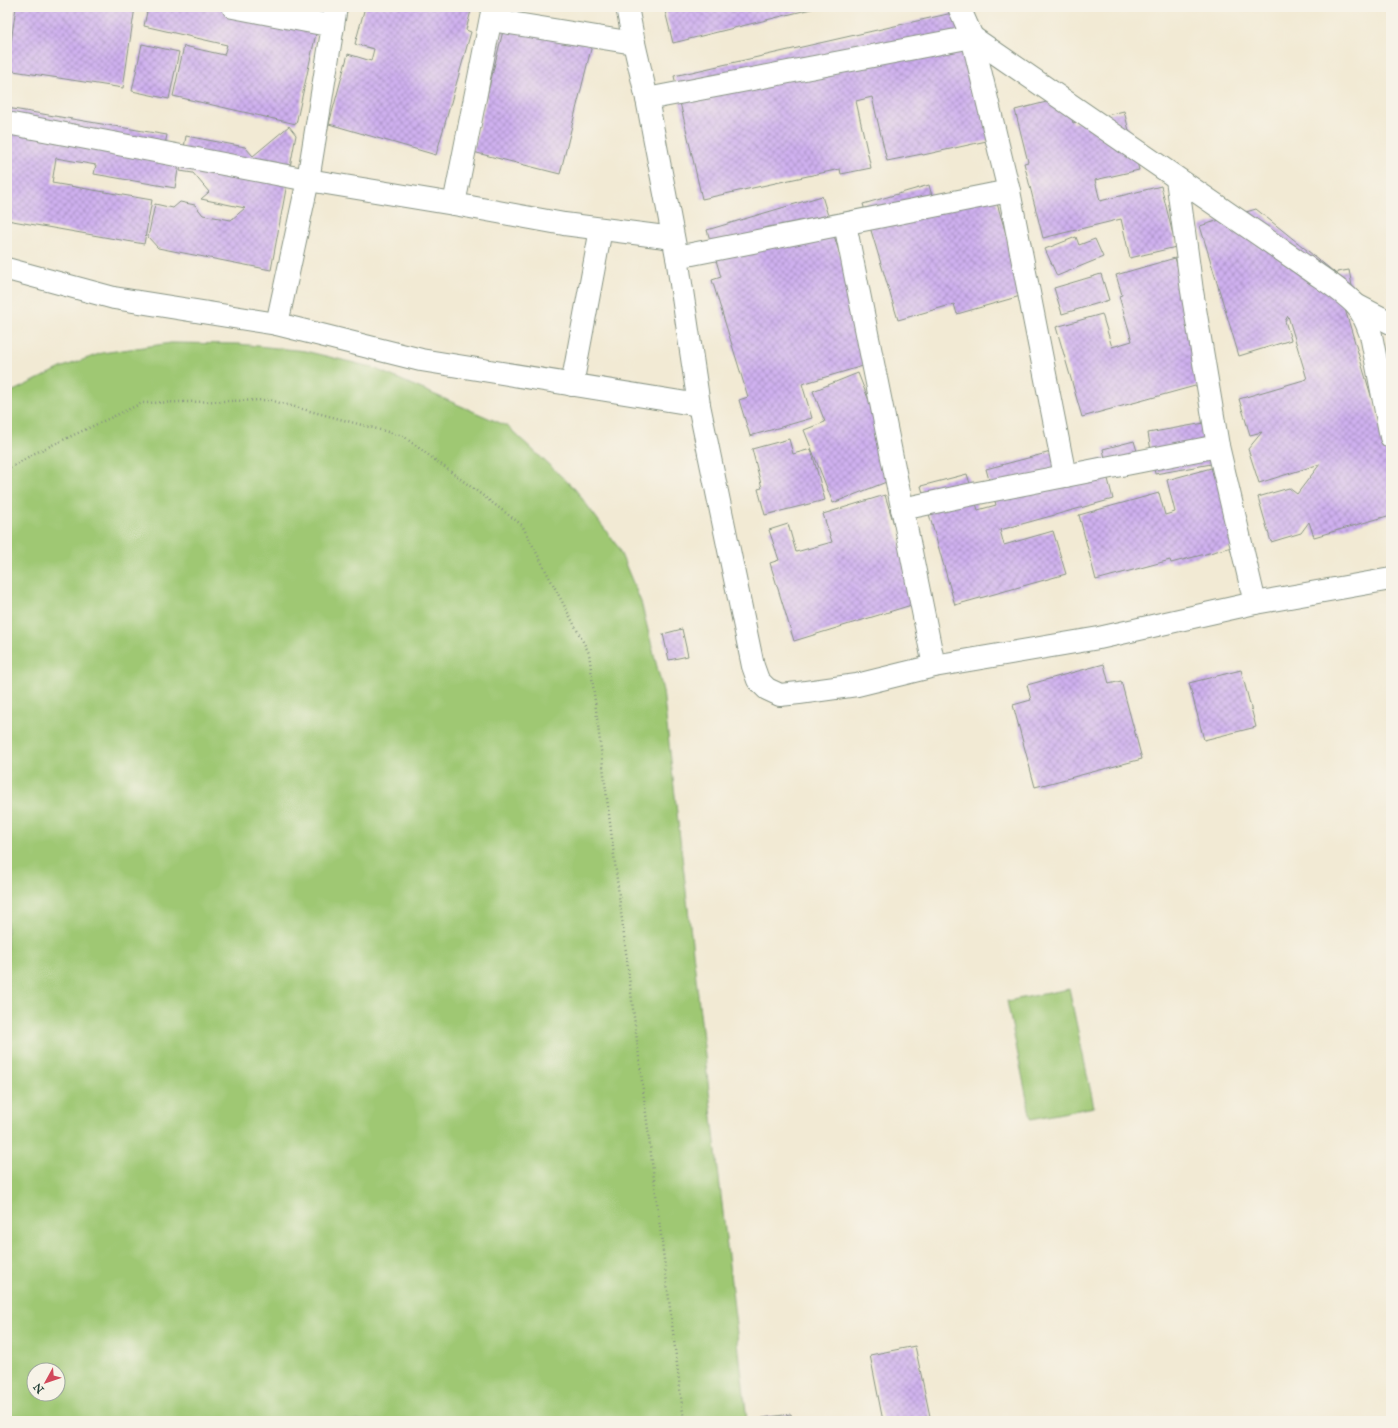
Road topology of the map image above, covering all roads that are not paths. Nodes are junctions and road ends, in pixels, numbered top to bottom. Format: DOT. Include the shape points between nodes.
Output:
graph roads {
  1 [pos="232,7"];
  2 [pos="627,7"];
  3 [pos="959,7"];
  4 [pos="492,14"];
  5 [pos="335,16"];
  6 [pos="972,37"];
  7 [pos="634,44"];
  8 [pos="647,99"];
  9 [pos="7,123"];
  10 [pos="1177,178"];
  11 [pos="308,180"];
  12 [pos="1008,191"];
  13 [pos="454,204"];
  14 [pos="845,224"];
  15 [pos="601,229"];
  16 [pos="675,248"];
  17 [pos="7,269"];
  18 [pos="1356,305"];
  19 [pos="1391,323"];
  20 [pos="277,324"];
  21 [pos="572,385"];
  22 [pos="699,405"];
  23 [pos="1391,437"];
  24 [pos="1218,446"];
  25 [pos="1065,476"];
  26 [pos="902,509"];
  27 [pos="1391,579"];
  28 [pos="1255,603"];
  29 [pos="934,666"];
  1 -- 5 [label="street"];
  2 -- 7 [label="street"];
  3 -- 6 [label="street"];
  4 -- 7 [label="street"];
  4 -- 13 [label="street"];
  5 -- 11 [label="street"];
  6 -- 8 [label="street"];
  6 -- 10 [label="street"];
  6 -- 12 [label="street"];
  7 -- 8 [label="street"];
  8 -- 16 [label="street"];
  9 -- 11 [label="street"];
  10 -- 18 [label="street" via="1342,292"];
  10 -- 24 [label="street" via="1192,291"];
  11 -- 13 [label="street"];
  11 -- 20 [label="street"];
  12 -- 14 [label="street"];
  12 -- 25 [label="street"];
  13 -- 15 [label="street"];
  14 -- 16 [label="street"];
  14 -- 26 [label="street"];
  15 -- 16 [label="street"];
  15 -- 21 [label="street"];
  16 -- 22 [label="street"];
  17 -- 20 [label="street" via="114,298"];
  18 -- 19 [label="street"];
  18 -- 23 [label="street" via="1371,335"];
  20 -- 21 [label="street" via="421,360"];
  21 -- 22 [label="street"];
  22 -- 29 [label="street" via="758,680 767,689 780,695 799,694 857,685"];
  24 -- 25 [label="street"];
  24 -- 28 [label="street"];
  25 -- 26 [label="street"];
  26 -- 29 [label="street"];
  27 -- 28 [label="street"];
  28 -- 29 [label="street" via="1099,638"];
}
